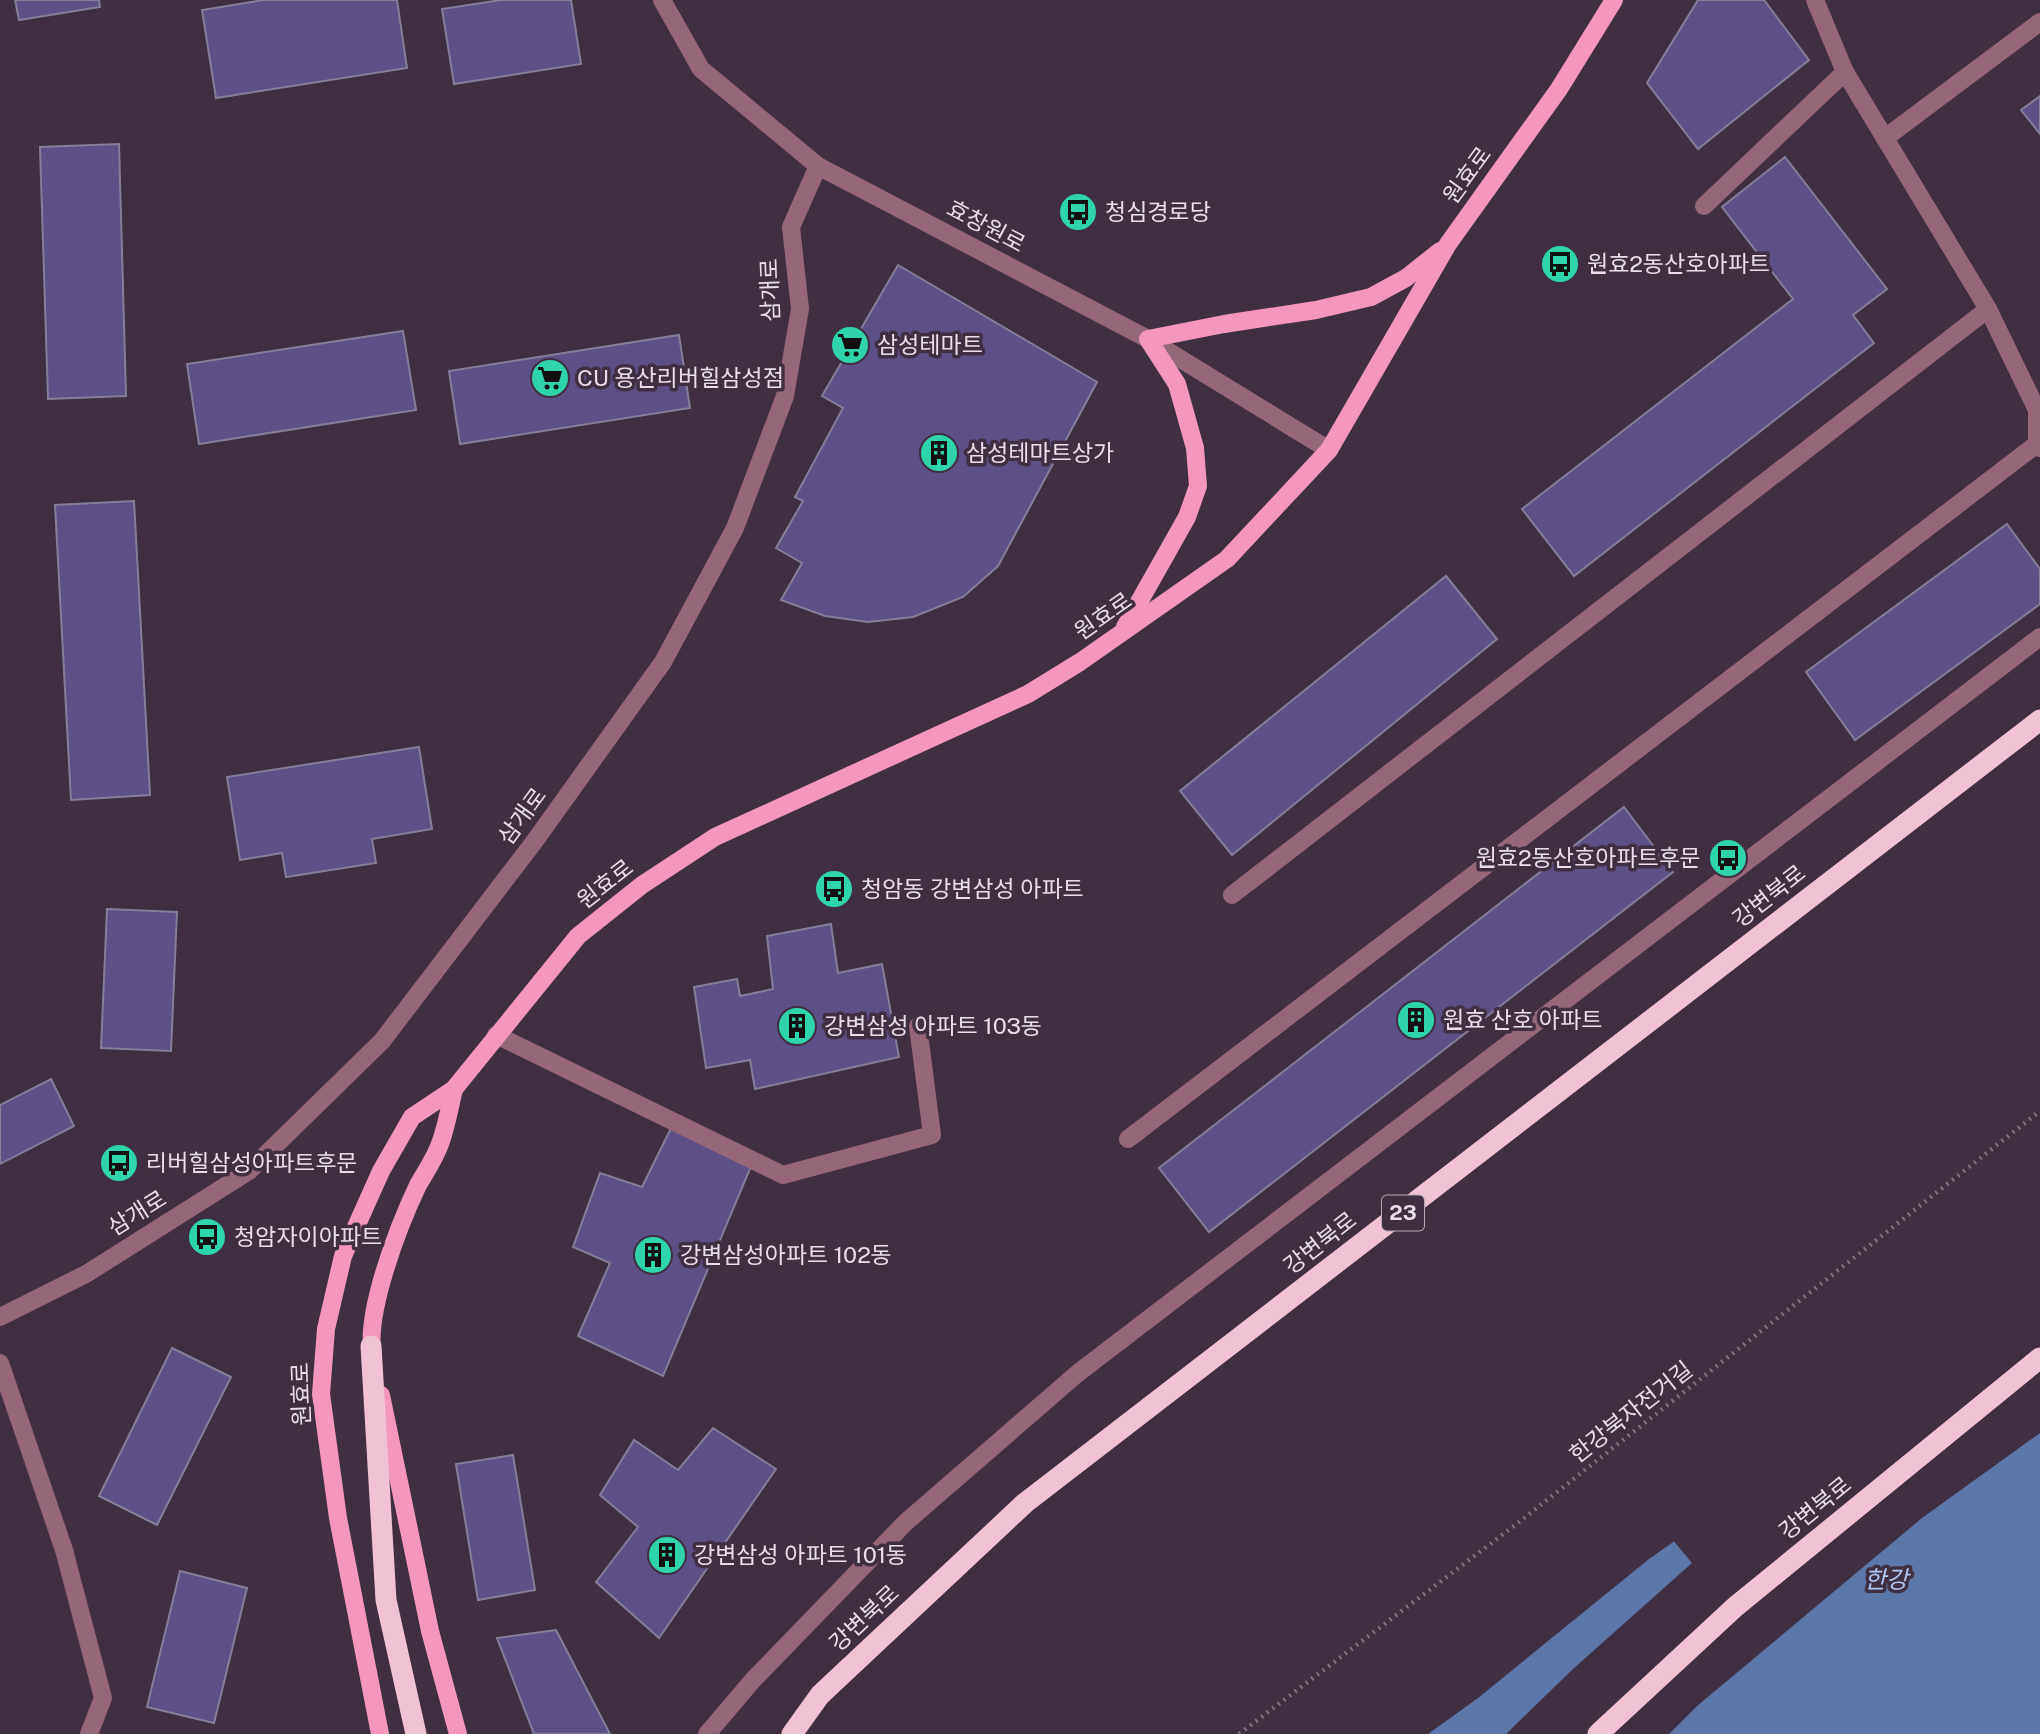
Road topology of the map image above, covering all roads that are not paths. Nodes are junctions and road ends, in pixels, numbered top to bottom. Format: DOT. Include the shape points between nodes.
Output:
graph roads {
  1 [pos="662,0"];
  2 [pos="1614,0"];
  3 [pos="1815,0"];
  4 [pos="2040,22"];
  5 [pos="1845,72"];
  6 [pos="1885,138"];
  7 [pos="818,166"];
  8 [pos="1704,206"];
  9 [pos="1448,244"];
  10 [pos="1988,309"];
  11 [pos="1148,339"];
  12 [pos="2038,409"];
  13 [pos="2039,446"];
  14 [pos="1329,450"];
  15 [pos="1122,632"];
  16 [pos="2040,637"];
  17 [pos="2040,720"];
  18 [pos="1232,895"];
  19 [pos="918,1026"];
  20 [pos="496,1035"];
  21 [pos="454,1089"];
  22 [pos="1128,1139"];
  23 [pos="0,1317"];
  24 [pos="371,1346"];
  25 [pos="2040,1358"];
  26 [pos="0,1363"];
  27 [pos="89,1734"];
  28 [pos="380,1734"];
  29 [pos="416,1734"];
  30 [pos="458,1734"];
  31 [pos="707,1734"];
  32 [pos="792,1734"];
  33 [pos="1598,1734"];
  1 -- 7 [label="street, 효창원로" via="701,69"];
  2 -- 9 [label="main road, 원효로" via="1559,89"];
  3 -- 5 [label="street"];
  4 -- 6 [label="street"];
  5 -- 6 [label="street"];
  5 -- 8 [label="street"];
  6 -- 10 [label="street"];
  7 -- 11 [label="street, 효창원로"];
  7 -- 23 [label="street, 삼개로" via="791,226 800,309 785,396 735,528 655,674 382,1041 249,1171 86,1274"];
  9 -- 11 [label="main road" via="1406,278 1371,297"];
  9 -- 14 [label="main road, 원효로"];
  10 -- 12 [label="street"];
  10 -- 18 [label="street"];
  11 -- 14 [label="street, 효창원로"];
  11 -- 15 [label="main road" via="1177,384 1195,448 1198,486 1187,517"];
  12 -- 13 [label="street"];
  13 -- 22 [label="street"];
  14 -- 15 [label="main road, 원효로" via="1227,558"];
  15 -- 20 [label="main road, 원효로" via="1028,694 715,837 642,885 578,936"];
  16 -- 31 [label="street" via="1078,1373 906,1522"];
  17 -- 32 [label="highway, 강변북로 / 23" via="1025,1503 820,1695"];
  19 -- 20 [label="street" via="932,1135 783,1175"];
  20 -- 21 [label="main road, 원효로"];
  21 -- 24 [label="main road, 원효로" via="440,1143 394,1242"];
  21 -- 28 [label="main road, 원효로" via="412,1117 381,1171 343,1256 326,1329 321,1394 338,1518"];
  24 -- 29 [label="highway" via="386,1600"];
  24 -- 30 [label="main road, 원효로" via="430,1631"];
  25 -- 33 [label="highway, 강변북로" via="1735,1607"];
  26 -- 27 [label="street" via="64,1550 103,1698"];
}
